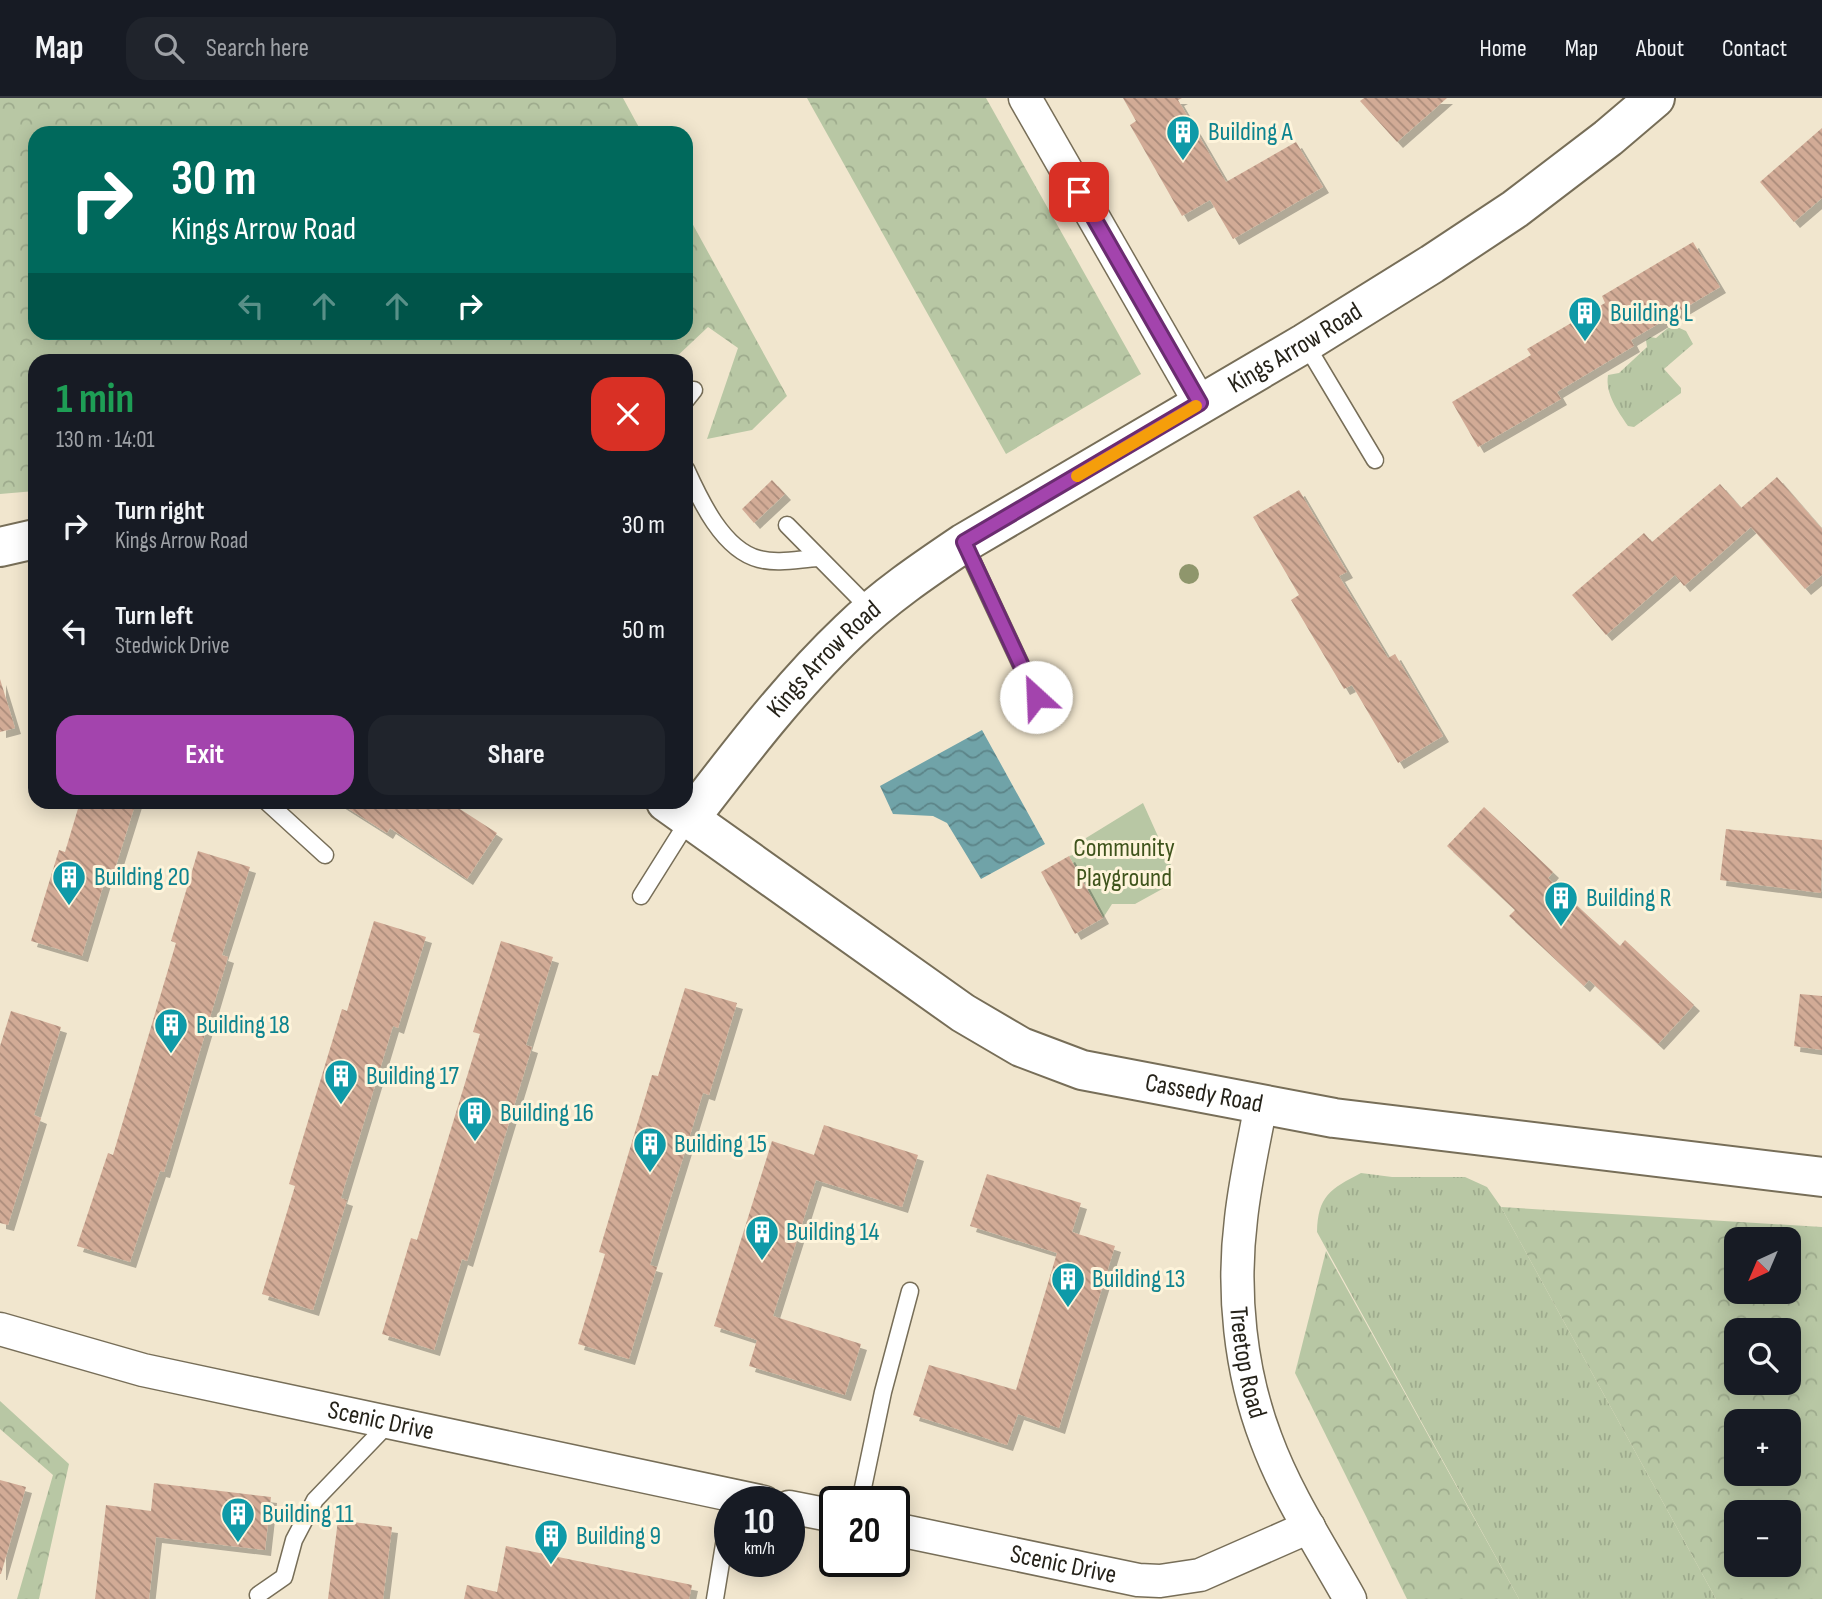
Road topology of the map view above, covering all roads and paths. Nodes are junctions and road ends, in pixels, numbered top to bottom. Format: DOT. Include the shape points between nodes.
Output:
graph roads {
  1 [pos="1025,98"];
  2 [pos="1655,98"];
  3 [pos="1305,343"];
  4 [pos="1200,403"];
  5 [pos="1375,460"];
  6 [pos="693,485"];
  7 [pos="787,525"];
  8 [pos="28,541"];
  9 [pos="964,542"];
  10 [pos="0,547"];
  11 [pos="818,558"];
  12 [pos="872,611"];
  13 [pos="1036,697"];
  14 [pos="693,795"];
  15 [pos="275,809"];
  16 [pos="678,810"];
  17 [pos="325,855"];
  18 [pos="641,896"];
  19 [pos="1261,1104"];
  20 [pos="1822,1177"];
  21 [pos="910,1292"];
  22 [pos="0,1329"];
  23 [pos="389,1423"];
  24 [pos="863,1486"];
  25 [pos="714,1497"];
  26 [pos="1309,1527"];
  27 [pos="910,1532"];
  28 [pos="719,1577"];
  29 [pos="258,1595"];
  30 [pos="715,1599"];
  31 [pos="1350,1599"];
  1 -- 4 [label="street"];
  2 -- 3 [label="street, Kings Arrow Road" via="1515,209"];
  3 -- 4 [label="street, Kings Arrow Road"];
  3 -- 5 [label="lane"];
  4 -- 9 [label="street, Kings Arrow Road"];
  6 -- 11 [label="lane" via="718,528 738,548 768,561"];
  7 -- 11 [label="lane"];
  8 -- 10 [label="street"];
  9 -- 12 [label="street, Kings Arrow Road"];
  9 -- 13 [label="lane"];
  11 -- 12 [label="lane"];
  12 -- 14 [label="street, Kings Arrow Road"];
  15 -- 17 [label="lane"];
  16 -- 18 [label="lane"];
  16 -- 19 [label="street, Cassedy Road" via="1006,1040 1082,1070"];
  19 -- 20 [label="street, Cassedy Road" via="1334,1118"];
  19 -- 26 [label="street, Treetop Road" via="1240,1228 1241,1336 1266,1440"];
  21 -- 24 [label="lane"];
  22 -- 23 [label="street, Scenic Drive" via="143,1370"];
  23 -- 25 [label="street, Scenic Drive"];
  23 -- 29 [label="lane" via="315,1500 293,1540 284,1577"];
  26 -- 27 [label="street, Scenic Drive" via="1200,1575 1160,1581"];
  26 -- 31 [label="street, Treetop Road"];
  28 -- 30 [label="lane"];
}
